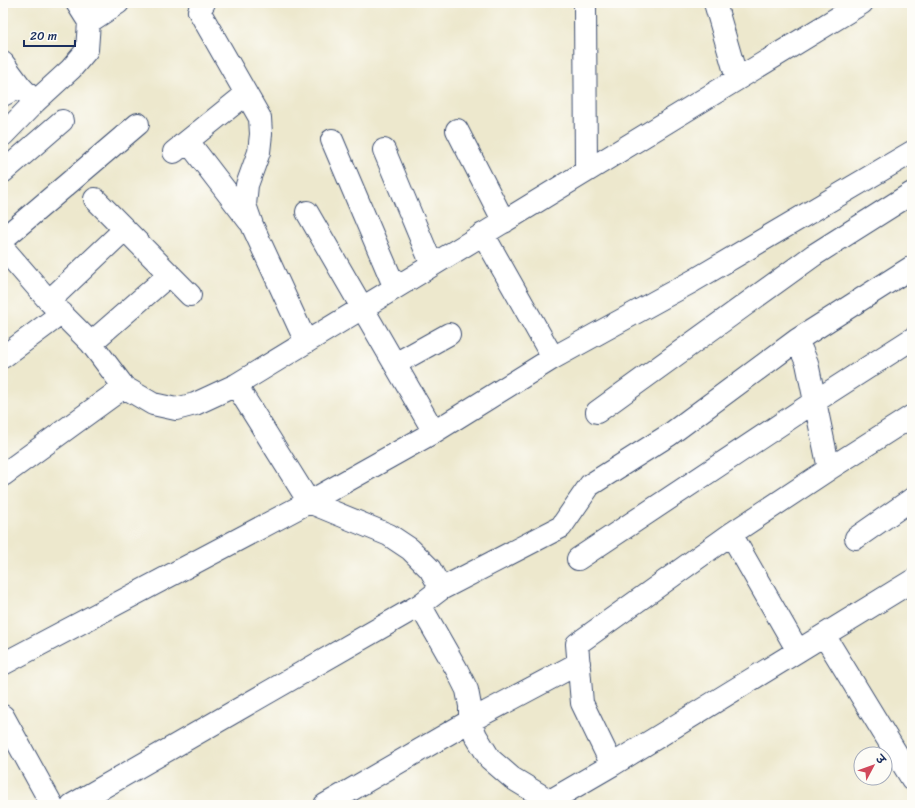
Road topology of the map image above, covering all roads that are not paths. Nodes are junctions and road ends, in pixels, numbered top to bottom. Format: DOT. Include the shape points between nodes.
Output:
graph roads {
  1 [pos="77,3"];
  2 [pos="118,3"];
  3 [pos="204,3"];
  4 [pos="585,3"];
  5 [pos="715,3"];
  6 [pos="862,3"];
  7 [pos="89,22"];
  8 [pos="3,63"];
  9 [pos="737,79"];
  10 [pos="12,90"];
  11 [pos="246,94"];
  12 [pos="35,102"];
  13 [pos="62,121"];
  14 [pos="138,124"];
  15 [pos="457,130"];
  16 [pos="3,135"];
  17 [pos="332,140"];
  18 [pos="384,150"];
  19 [pos="912,152"];
  20 [pos="586,171"];
  21 [pos="3,172"];
  22 [pos="912,193"];
  23 [pos="95,199"];
  24 [pos="307,212"];
  25 [pos="504,222"];
  26 [pos="125,229"];
  27 [pos="256,234"];
  28 [pos="483,234"];
  29 [pos="3,239"];
  30 [pos="3,248"];
  31 [pos="432,265"];
  32 [pos="912,266"];
  33 [pos="169,275"];
  34 [pos="394,288"];
  35 [pos="190,295"];
  36 [pos="56,307"];
  37 [pos="363,307"];
  38 [pos="450,334"];
  39 [pos="912,338"];
  40 [pos="797,340"];
  41 [pos="306,342"];
  42 [pos="91,343"];
  43 [pos="3,357"];
  44 [pos="552,358"];
  45 [pos="395,364"];
  46 [pos="236,385"];
  47 [pos="124,387"];
  48 [pos="814,402"];
  49 [pos="597,412"];
  50 [pos="912,416"];
  51 [pos="434,432"];
  52 [pos="829,469"];
  53 [pos="3,475"];
  54 [pos="912,499"];
  55 [pos="309,502"];
  56 [pos="731,534"];
  57 [pos="856,538"];
  58 [pos="578,559"];
  59 [pos="912,581"];
  60 [pos="441,589"];
  61 [pos="420,605"];
  62 [pos="824,635"];
  63 [pos="798,651"];
  64 [pos="3,663"];
  65 [pos="579,663"];
  66 [pos="3,716"];
  67 [pos="470,720"];
  68 [pos="612,765"];
  69 [pos="912,779"];
  70 [pos="549,804"];
  71 [pos="52,805"];
  72 [pos="72,805"];
  73 [pos="325,805"];
  1 -- 7 [label="street"];
  2 -- 7 [label="street"];
  3 -- 11 [label="street" via="199,11"];
  4 -- 20 [label="street"];
  5 -- 9 [label="street"];
  6 -- 9 [label="street"];
  7 -- 12 [label="street" via="87,50 71,70"];
  8 -- 10 [label="street"];
  9 -- 20 [label="street"];
  10 -- 12 [label="street"];
  11 -- 27 [label="street" via="260,118 259,152 247,185 245,205"];
  11 -- 27 [label="street" via="177,149 193,148"];
  12 -- 16 [label="street"];
  13 -- 21 [label="street"];
  14 -- 29 [label="street"];
  15 -- 25 [label="street"];
  17 -- 34 [label="street"];
  18 -- 31 [label="street"];
  19 -- 44 [label="street" via="700,277"];
  20 -- 25 [label="street"];
  22 -- 49 [label="street" via="814,255"];
  23 -- 26 [label="street"];
  24 -- 37 [label="street"];
  25 -- 28 [label="street"];
  26 -- 33 [label="street"];
  26 -- 36 [label="street"];
  27 -- 41 [label="street"];
  28 -- 31 [label="street"];
  28 -- 44 [label="street"];
  30 -- 36 [label="street"];
  31 -- 34 [label="street"];
  32 -- 40 [label="street"];
  33 -- 35 [label="street"];
  33 -- 42 [label="street"];
  34 -- 37 [label="street"];
  36 -- 42 [label="street"];
  36 -- 43 [label="street"];
  37 -- 41 [label="street"];
  37 -- 45 [label="street"];
  38 -- 45 [label="street"];
  39 -- 48 [label="street"];
  40 -- 48 [label="street" via="807,363"];
  40 -- 60 [label="street" via="669,435 590,485 561,527"];
  41 -- 46 [label="street"];
  42 -- 47 [label="street"];
  44 -- 51 [label="street"];
  45 -- 51 [label="street"];
  46 -- 47 [label="street" via="195,404 176,409 153,404"];
  46 -- 55 [label="street"];
  47 -- 53 [label="street"];
  48 -- 52 [label="street"];
  48 -- 58 [label="street"];
  50 -- 52 [label="street"];
  51 -- 55 [label="street"];
  52 -- 56 [label="street"];
  54 -- 57 [label="street"];
  55 -- 60 [label="street" via="389,534 410,549 430,569"];
  55 -- 64 [label="street"];
  56 -- 63 [label="street"];
  56 -- 65 [label="street" via="577,644"];
  59 -- 62 [label="street"];
  60 -- 61 [label="street"];
  61 -- 67 [label="street" via="467,690"];
  61 -- 72 [label="street"];
  62 -- 63 [label="street"];
  62 -- 69 [label="street"];
  63 -- 68 [label="street"];
  65 -- 67 [label="street"];
  65 -- 68 [label="street" via="582,702"];
  66 -- 71 [label="street"];
  67 -- 70 [label="street" via="490,759"];
  67 -- 73 [label="street"];
  68 -- 70 [label="street"];
}
